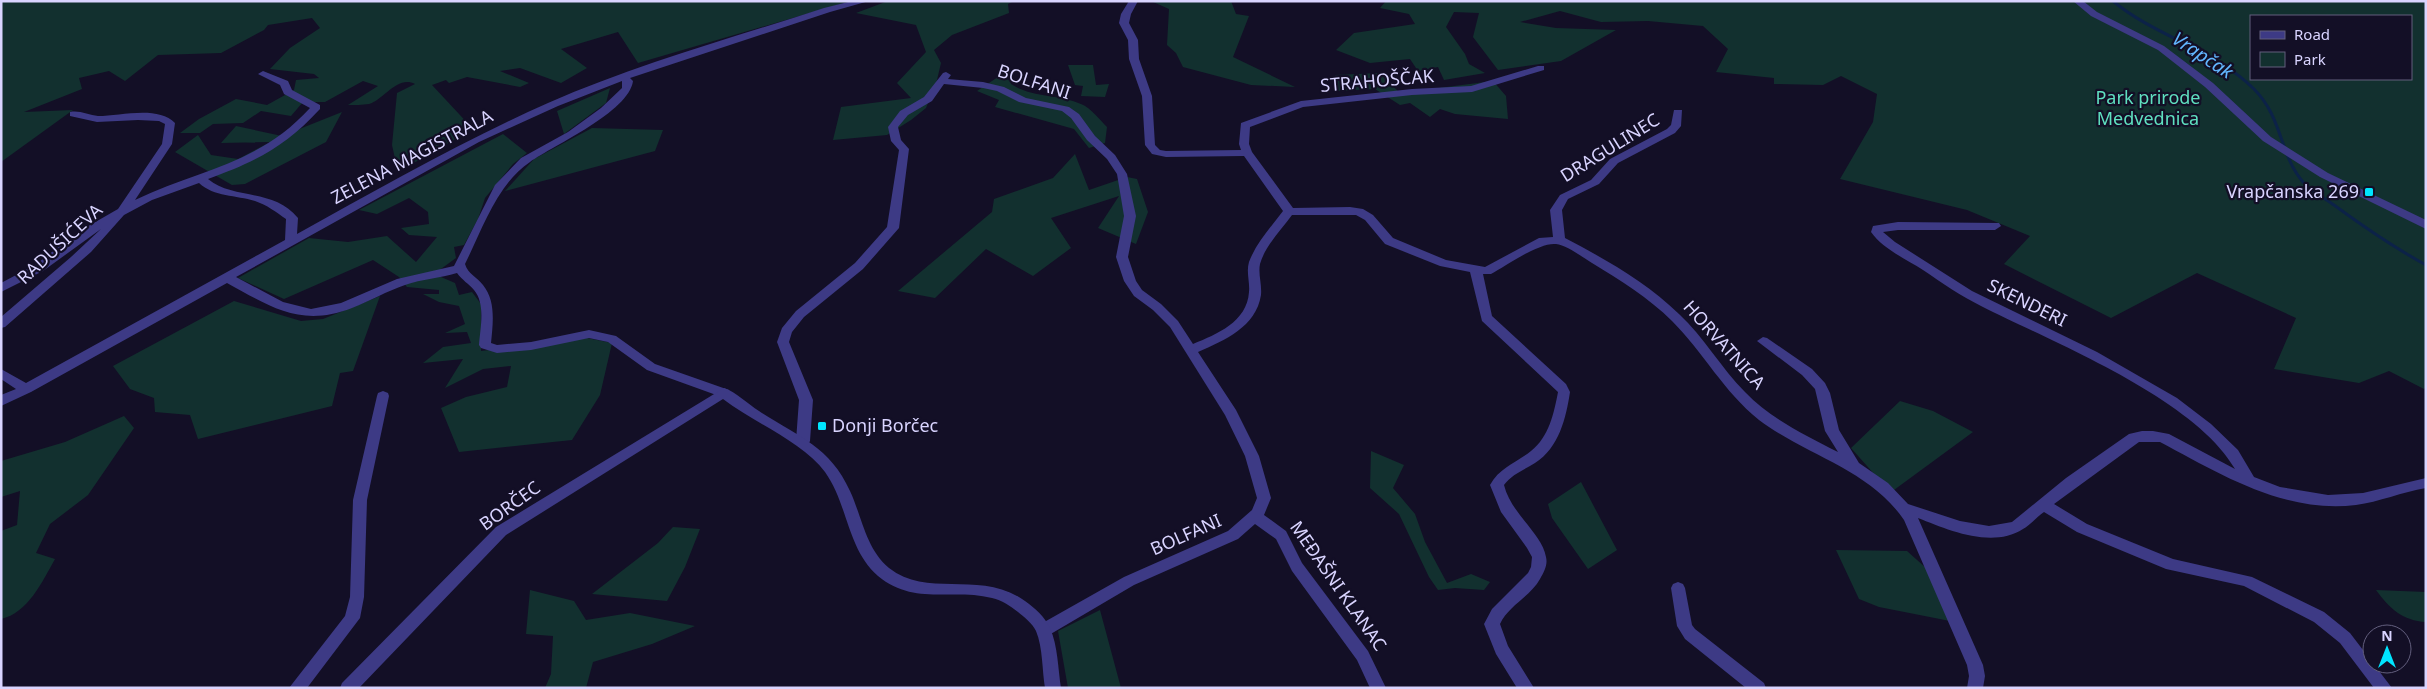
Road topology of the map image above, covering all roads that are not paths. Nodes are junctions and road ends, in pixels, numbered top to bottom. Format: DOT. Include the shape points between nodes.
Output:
graph roads {
  1 [pos="865,1"];
  2 [pos="1134,1"];
  3 [pos="2077,1"];
  4 [pos="1540,68"];
  5 [pos="263,74"];
  6 [pos="623,77"];
  7 [pos="1678,112"];
  8 [pos="74,114"];
  9 [pos="1247,153"];
  10 [pos="200,178"];
  11 [pos="122,211"];
  12 [pos="1289,211"];
  13 [pos="2426,225"];
  14 [pos="1995,226"];
  15 [pos="1559,240"];
  16 [pos="291,242"];
  17 [pos="460,268"];
  18 [pos="1476,270"];
  19 [pos="228,278"];
  20 [pos="1,288"];
  21 [pos="1,324"];
  22 [pos="1763,341"];
  23 [pos="1191,350"];
  24 [pos="1,373"];
  25 [pos="26,389"];
  26 [pos="724,393"];
  27 [pos="383,396"];
  28 [pos="1,401"];
  29 [pos="803,441"];
  30 [pos="1854,467"];
  31 [pos="2250,482"];
  32 [pos="2426,484"];
  33 [pos="2045,505"];
  34 [pos="1906,508"];
  35 [pos="1254,516"];
  36 [pos="1678,588"];
  37 [pos="1044,630"];
  38 [pos="297,688"];
  39 [pos="348,688"];
  40 [pos="1053,688"];
  41 [pos="1378,688"];
  42 [pos="1526,688"];
  43 [pos="1758,688"];
  44 [pos="1975,688"];
  45 [pos="2384,688"];
  1 -- 6 [label="street, ZELENA MAGISTRALA" via="827,10"];
  2 -- 9 [label="street" via="1124,23 1133,40 1134,59 1147,96 1153,150 1166,154"];
  3 -- 13 [label="street" via="2094,14 2161,48 2209,85 2251,126 2295,157"];
  4 -- 9 [label="street, STRAHOŠČAK" via="1472,89 1301,104 1246,125 1244,144"];
  5 -- 10 [label="street" via="284,83 288,92 316,107 271,148"];
  6 -- 16 [label="street, ZELENA MAGISTRALA" via="475,140"];
  6 -- 17 [label="street" via="628,81 627,89 605,110 572,134 525,160 499,187 459,264"];
  7 -- 15 [label="street, DRAGULINEC" via="1676,126 1671,131 1614,161 1595,182 1560,201 1556,214"];
  8 -- 11 [label="street, RADUŠIĆEVA" via="88,119 147,117 170,123 167,144"];
  9 -- 12 [label="street"];
  10 -- 11 [label="street"];
  10 -- 16 [label="street" via="217,190 260,199 292,218"];
  11 -- 20 [label="street" via="39,268"];
  11 -- 21 [label="street, RADUŠIĆEVA" via="100,237"];
  12 -- 18 [label="street" via="1348,210 1362,213 1389,241 1444,263"];
  12 -- 23 [label="street" via="1256,260 1255,296 1249,313 1227,333"];
  14 -- 31 [label="street, SKENDERI" via="1898,226 1882,227 1877,232 1959,289 2082,349 2195,417 2227,446 2247,472"];
  15 -- 18 [label="street" via="1543,241 1491,270"];
  15 -- 30 [label="street, HORVATNICA" via="1617,272 1670,313 1765,417"];
  16 -- 19 [label="street, ZELENA MAGISTRALA"];
  17 -- 19 [label="street" via="443,275 402,282 345,305 312,314 276,303"];
  17 -- 26 [label="street" via="486,302 485,345 497,349 530,346 589,334 612,339 651,367"];
  18 -- 42 [label="street" via="1486,318 1564,392 1562,405 1544,447 1538,454 1504,473 1497,485 1502,502 1535,547 1540,561 1536,576 1498,611 1492,624 1501,649"];
  19 -- 25 [label="street, ZELENA MAGISTRALA"];
  22 -- 30 [label="street, HORVATNICA" via="1807,372 1820,386 1832,431"];
  23 -- 29 [label="street, BOLFANI" via="1167,315 1138,293 1130,281 1122,257 1130,216 1122,174 1075,116 1065,109 1023,100 983,84 944,78 928,99 904,113 893,127 896,141 904,149 893,228 859,266 800,314 786,331 783,342 806,400"];
  23 -- 35 [label="street, BOLFANI" via="1231,413 1252,456 1264,498"];
  24 -- 25 [label="street"];
  25 -- 28 [label="street, ZELENA MAGISTRALA"];
  26 -- 29 [label="street"];
  26 -- 39 [label="street, BORČEC" via="501,531"];
  27 -- 38 [label="street" via="360,500 357,597 352,618"];
  29 -- 37 [label="street" via="837,479 860,541 870,559 890,577 916,590 993,590 1008,596 1026,610"];
  30 -- 34 [label="street, HORVATNICA"];
  31 -- 32 [label="street" via="2296,498 2333,501 2367,498"];
  31 -- 33 [label="street" via="2164,438 2141,436 2071,482"];
  33 -- 34 [label="street" via="2017,526 1995,531 1960,527"];
  33 -- 45 [label="street" via="2082,528 2171,566 2246,581 2311,613 2338,631"];
  34 -- 44 [label="street, HORVATNICA" via="1974,665 1977,676"];
  35 -- 37 [label="street, BOLFANI" via="1226,539 1129,582"];
  35 -- 41 [label="street, MEĐAŠNI KLANAC" via="1281,535 1297,567 1363,656"];
  36 -- 43 [label="street" via="1685,626 1690,634"];
  37 -- 40 [label="street"];
}
